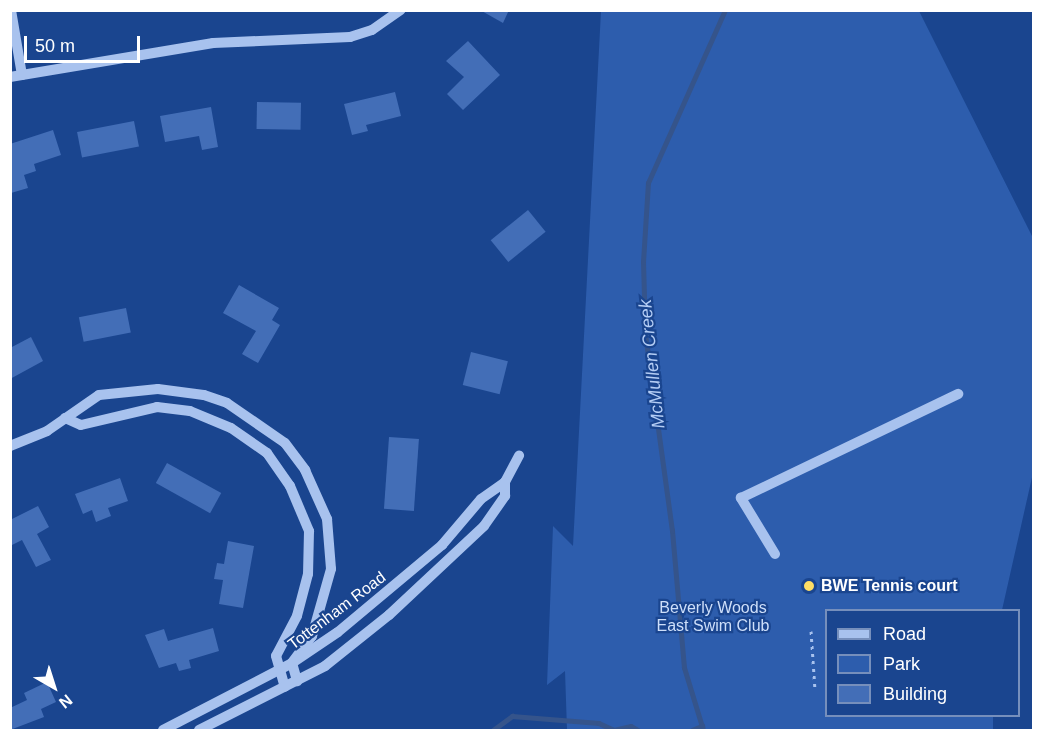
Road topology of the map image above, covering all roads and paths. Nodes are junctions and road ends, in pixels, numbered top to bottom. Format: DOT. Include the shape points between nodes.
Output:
graph roads {
  1 [pos="11,10"];
  2 [pos="401,10"];
  3 [pos="22,75"];
  4 [pos="10,77"];
  5 [pos="958,394"];
  6 [pos="65,418"];
  7 [pos="10,446"];
  8 [pos="519,456"];
  9 [pos="505,482"];
  10 [pos="775,554"];
  11 [pos="811,631"];
  12 [pos="292,663"];
  13 [pos="277,671"];
  14 [pos="297,681"];
  15 [pos="285,687"];
  16 [pos="815,689"];
  17 [pos="163,730"];
  18 [pos="199,730"];
  1 -- 3 [label="street"];
  2 -- 3 [label="street" via="372,30 350,37 213,43"];
  3 -- 4 [label="street"];
  5 -- 10 [label="street" via="741,498"];
  6 -- 7 [label="street"];
  6 -- 12 [label="street" via="99,395 185,391 227,403 285,443 305,470 327,519 331,569 312,636"];
  6 -- 13 [label="street" via="81,424 157,407 190,411 231,428 267,453 290,486 309,531 308,574 297,616 276,656"];
  8 -- 9 [label="street, Tottenham Road"];
  9 -- 12 [label="street, Tottenham Road" via="481,500 442,544 392,589"];
  9 -- 14 [label="street, Tottenham Road" via="505,496 484,526 389,615 325,666"];
  11 -- 16 [label="path"];
  12 -- 13 [label="street, Tottenham Road"];
  12 -- 14 [label="street"];
  13 -- 15 [label="street"];
  13 -- 17 [label="street, Tottenham Road"];
  14 -- 15 [label="street, Tottenham Road"];
  15 -- 18 [label="street, Tottenham Road"];
}
